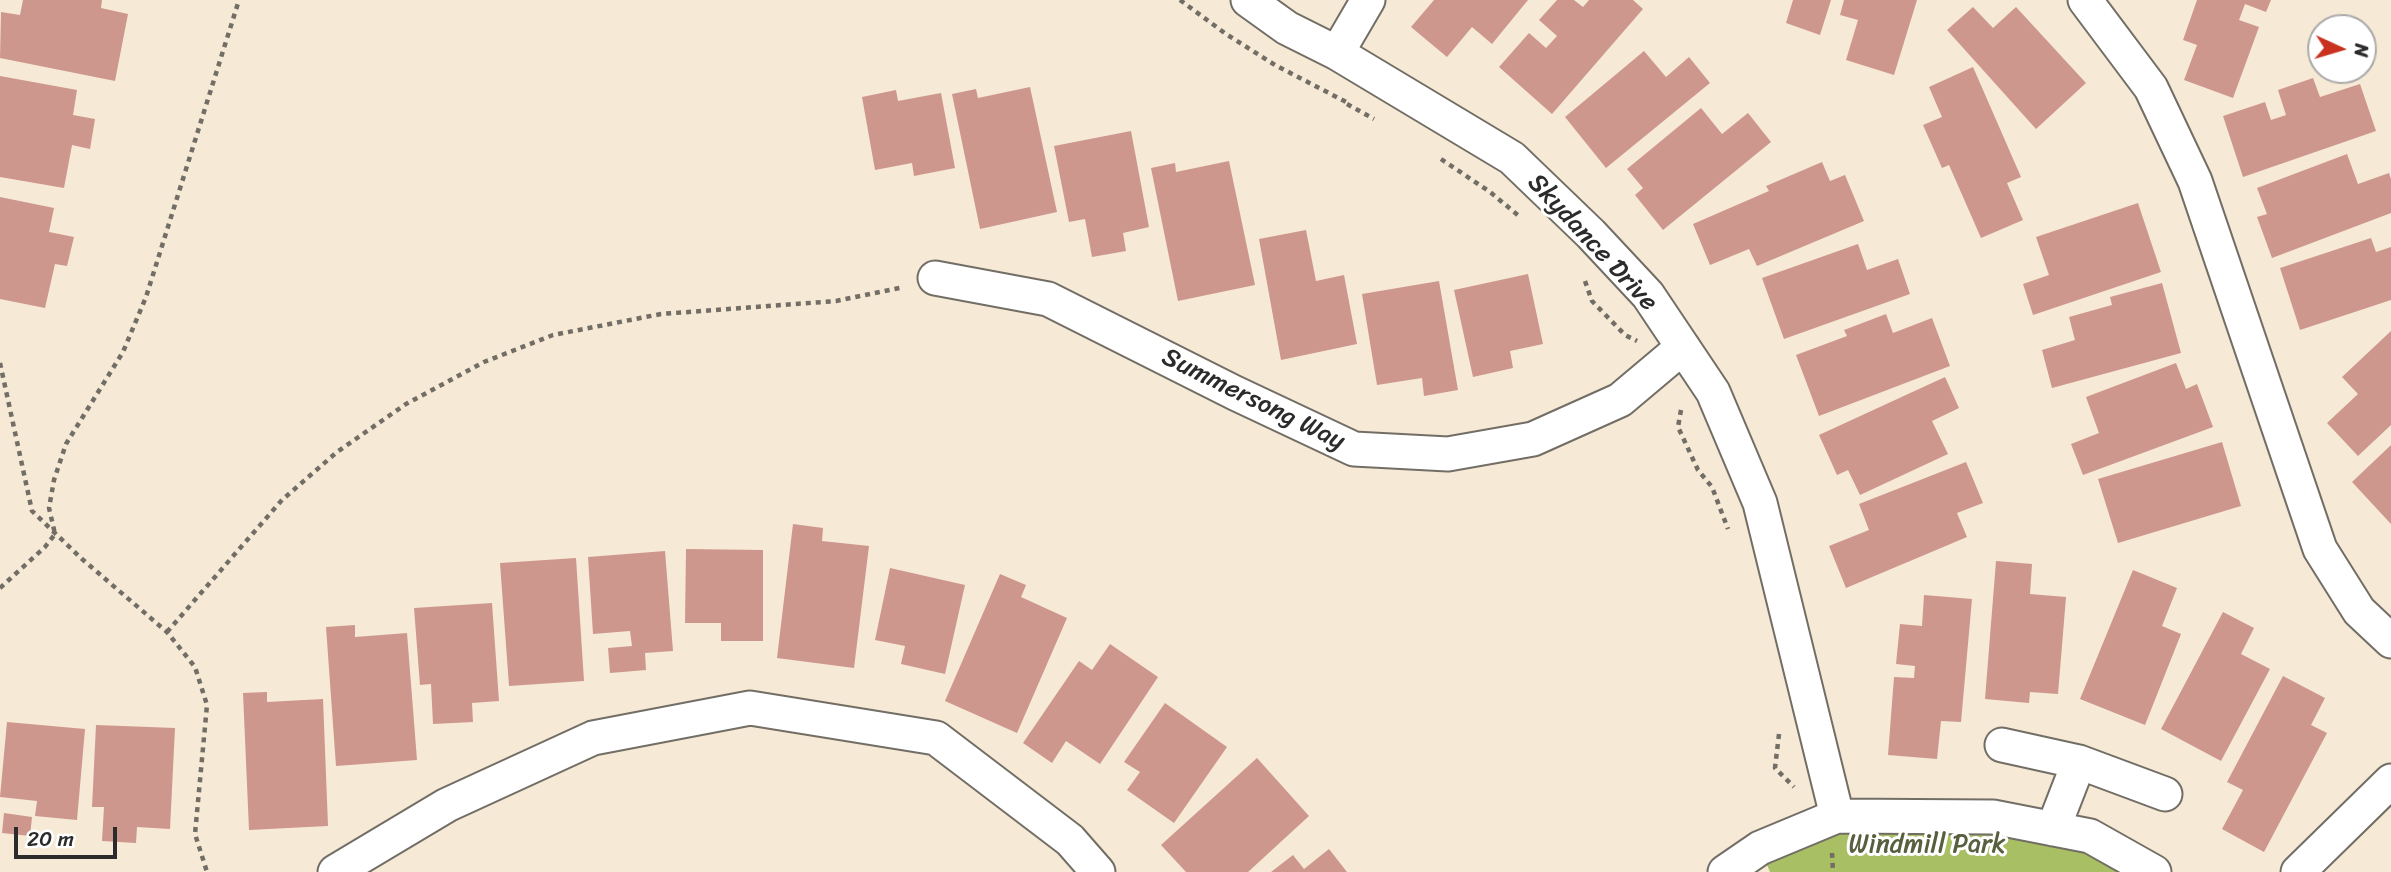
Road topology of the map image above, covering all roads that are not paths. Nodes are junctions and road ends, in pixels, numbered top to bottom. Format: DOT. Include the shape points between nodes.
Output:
graph roads {
  1 [pos="1248,0"];
  2 [pos="1368,0"];
  3 [pos="2085,0"];
  4 [pos="1337,53"];
  5 [pos="935,278"];
  6 [pos="1683,347"];
  7 [pos="2391,641"];
  8 [pos="2002,745"];
  9 [pos="2079,762"];
  10 [pos="2391,781"];
  11 [pos="2165,793"];
  12 [pos="1837,816"];
  13 [pos="2053,829"];
  14 [pos="335,872"];
  15 [pos="1098,872"];
  16 [pos="1725,872"];
  17 [pos="2154,872"];
  18 [pos="2298,872"];
  1 -- 4 [label="street, Skydance Drive" via="1287,28"];
  2 -- 4 [label="street"];
  3 -- 7 [label="street" via="2151,88 2195,181 2319,549 2359,611"];
  4 -- 6 [label="street, Skydance Drive" via="1511,158 1648,295"];
  5 -- 6 [label="street, Summersong Way" via="1048,299 1354,449 1447,454 1533,439 1620,400"];
  6 -- 12 [label="street, Skydance Drive" via="1713,392 1760,503"];
  8 -- 9 [label="street"];
  9 -- 11 [label="street"];
  9 -- 13 [label="street"];
  10 -- 18 [label="street"];
  12 -- 13 [label="street" via="1993,817"];
  12 -- 16 [label="street" via="1760,848"];
  13 -- 17 [label="street" via="2090,836"];
  14 -- 15 [label="street" via="447,805 593,738 750,708 936,738 1070,840"];
}
